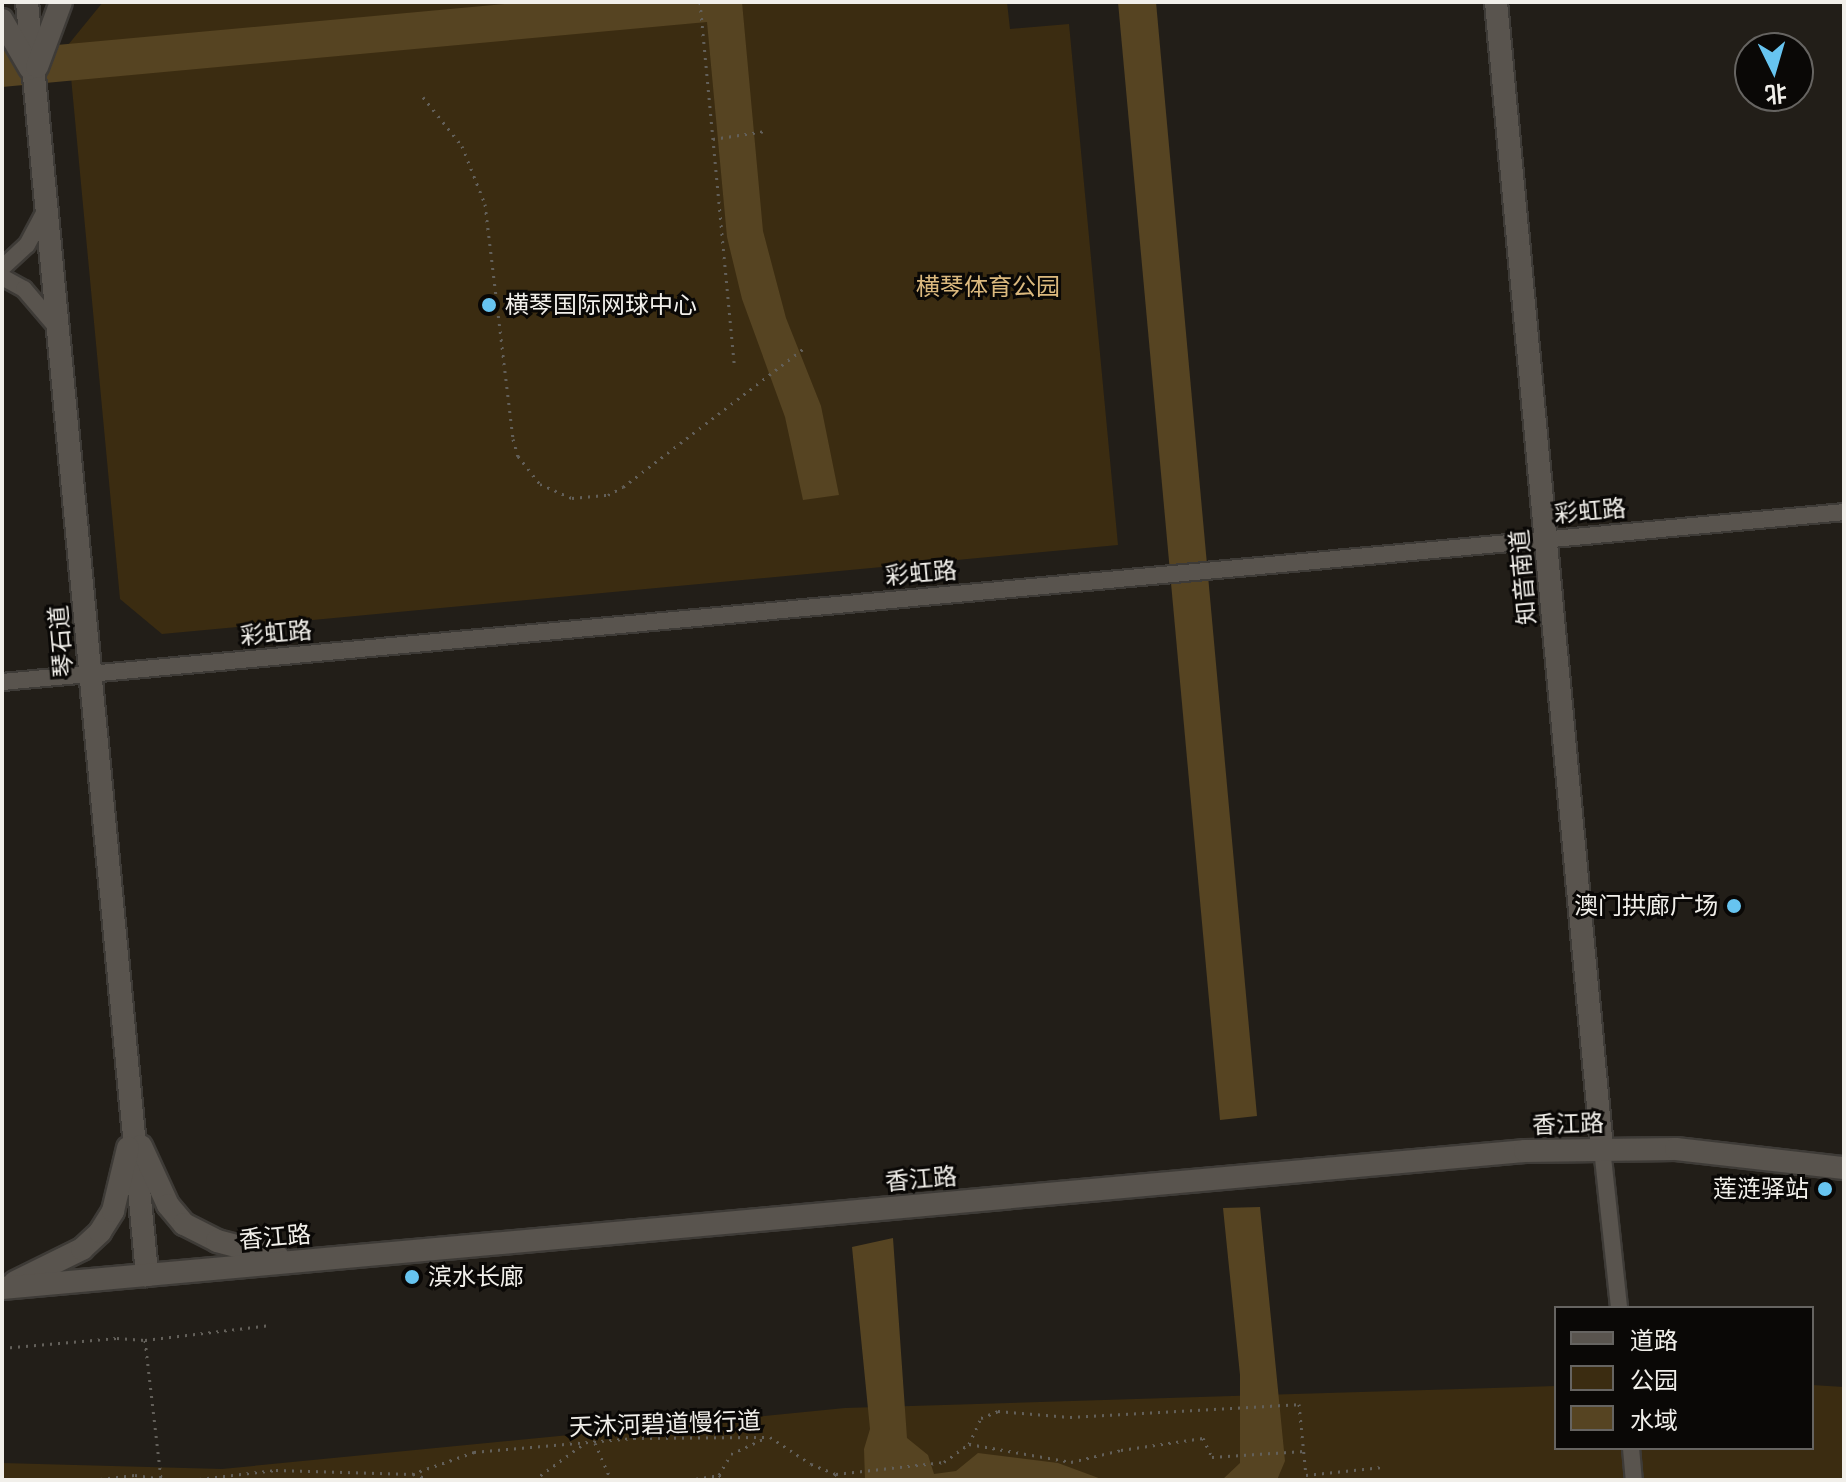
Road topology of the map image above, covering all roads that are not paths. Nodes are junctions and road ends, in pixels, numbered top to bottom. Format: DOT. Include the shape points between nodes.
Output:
graph roads {
  1 [pos="27,2"];
  2 [pos="61,2"];
  3 [pos="1496,2"];
  4 [pos="2,20"];
  5 [pos="34,76"];
  6 [pos="47,208"];
  7 [pos="2,268"];
  8 [pos="2,277"];
  9 [pos="58,329"];
  10 [pos="1844,512"];
  11 [pos="1546,540"];
  12 [pos="90,674"];
  13 [pos="2,682"];
  14 [pos="133,1127"];
  15 [pos="1602,1148"];
  16 [pos="1844,1168"];
  17 [pos="295,1262"];
  18 [pos="147,1275"];
  19 [pos="2,1288"];
  20 [pos="1619,1306"];
  21 [pos="1631,1450"];
  22 [pos="1634,1480"];
  1 -- 5 [label="main road, 琴石道"];
  2 -- 5 [label="main road"];
  3 -- 11 [label="main road, 知音南道"];
  4 -- 5 [label="main road"];
  5 -- 6 [label="main road, 琴石道"];
  6 -- 7 [label="street" via="27,245"];
  6 -- 9 [label="main road, 琴石道"];
  8 -- 9 [label="street" via="24,289"];
  9 -- 12 [label="main road, 琴石道"];
  10 -- 11 [label="street, 彩虹路"];
  11 -- 12 [label="street, 彩虹路"];
  11 -- 15 [label="main road, 知音南道"];
  12 -- 13 [label="street, 彩虹路"];
  12 -- 14 [label="main road, 琴石道"];
  14 -- 17 [label="main road" via="163,1195 184,1224 217,1241"];
  14 -- 18 [label="main road, 琴石道"];
  14 -- 19 [label="main road" via="116,1199 100,1232 82,1249"];
  15 -- 16 [label="main road, 香江路" via="1750,1155"];
  15 -- 17 [label="main road, 香江路" via="1509,1152"];
  15 -- 20 [label="street"];
  17 -- 18 [label="main road, 香江路"];
  18 -- 19 [label="main road, 香江路"];
  21 -- 22 [label="street"];
}
